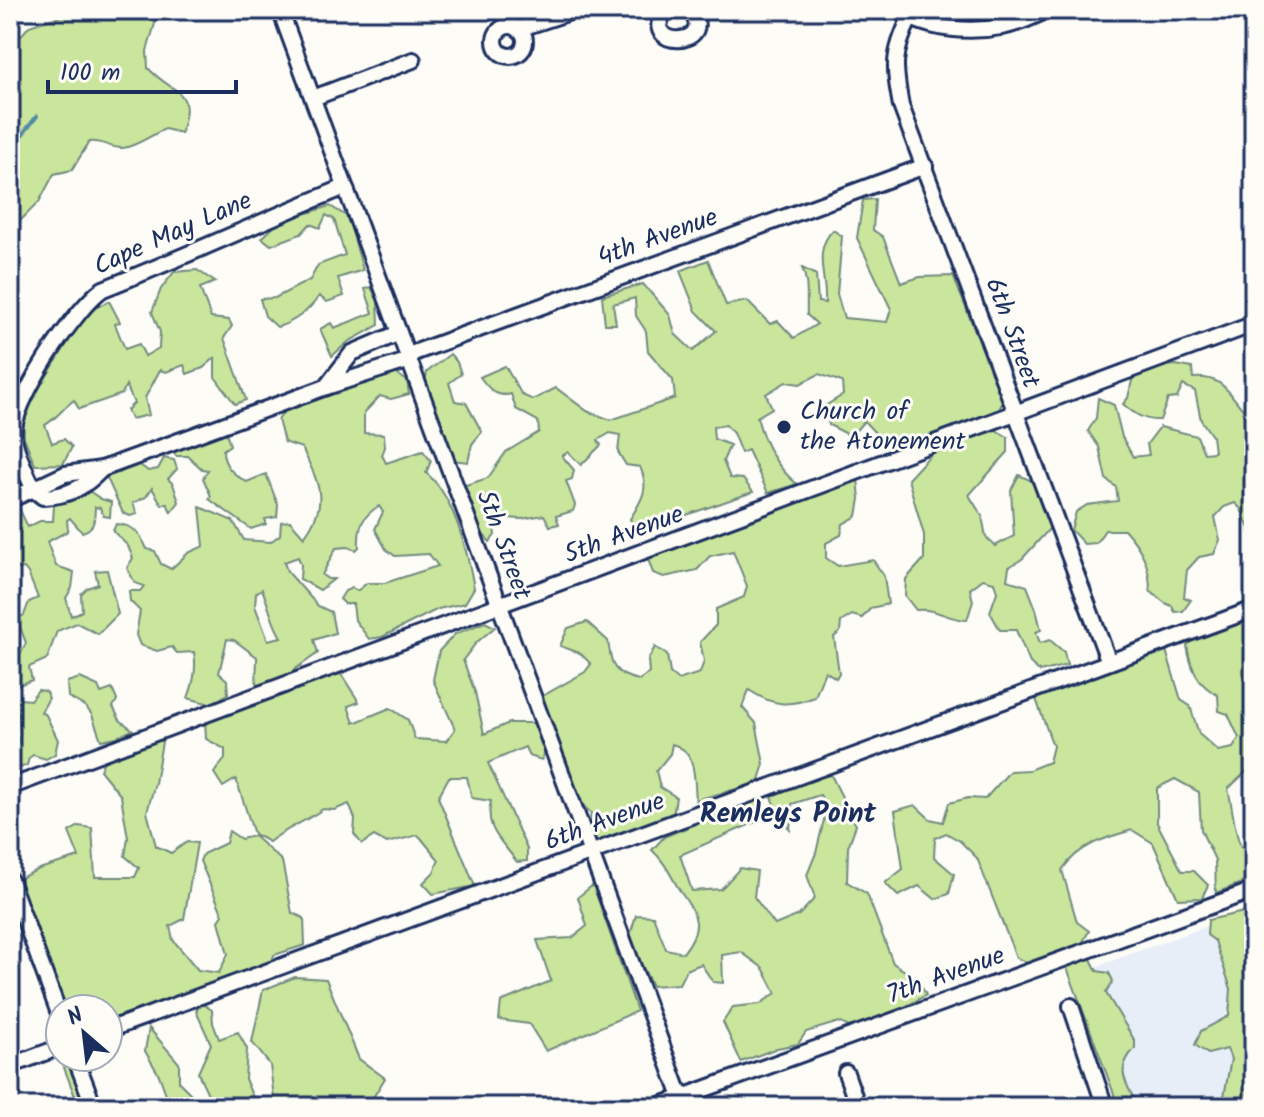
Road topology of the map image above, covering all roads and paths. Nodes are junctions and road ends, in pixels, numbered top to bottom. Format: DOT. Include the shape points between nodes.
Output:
graph roads {
  1 [pos="280,10"];
  2 [pos="576,10"];
  3 [pos="666,10"];
  4 [pos="690,10"];
  5 [pos="1048,10"];
  6 [pos="904,14"];
  7 [pos="518,29"];
  8 [pos="413,60"];
  9 [pos="313,98"];
  10 [pos="925,166"];
  11 [pos="345,187"];
  12 [pos="1254,324"];
  13 [pos="399,333"];
  14 [pos="409,358"];
  15 [pos="326,387"];
  16 [pos="1016,413"];
  17 [pos="34,490"];
  18 [pos="10,500"];
  19 [pos="500,606"];
  20 [pos="1254,609"];
  21 [pos="1109,662"];
  22 [pos="10,787"];
  23 [pos="591,852"];
  24 [pos="10,880"];
  25 [pos="1254,890"];
  26 [pos="52,993"];
  27 [pos="1071,1006"];
  28 [pos="124,1024"];
  29 [pos="44,1053"];
  30 [pos="10,1066"];
  31 [pos="81,1073"];
  32 [pos="846,1073"];
  33 [pos="681,1097"];
  34 [pos="94,1107"];
  35 [pos="655,1107"];
  36 [pos="858,1107"];
  37 [pos="1102,1107"];
  1 -- 9 [label="street, 5th Street"];
  2 -- 7 [label="street"];
  3 -- 4 [label="street" via="661,27 678,41 696,27"];
  5 -- 6 [label="street" via="983,29 930,25"];
  6 -- 10 [label="street, 6th Street" via="895,71 901,106"];
  8 -- 9 [label="street"];
  9 -- 11 [label="street, 5th Street"];
  10 -- 14 [label="street, 4th Avenue"];
  10 -- 16 [label="street, 6th Street"];
  11 -- 13 [label="street, 5th Street"];
  11 -- 17 [label="street, Cape May Lane" via="93,296 18,409 14,438"];
  12 -- 16 [label="street, 5th Avenue"];
  13 -- 14 [label="street, 5th Street"];
  13 -- 15 [label="street" via="352,353"];
  14 -- 15 [label="street, 4th Avenue"];
  14 -- 19 [label="street, 5th Street"];
  15 -- 17 [label="street, 4th Avenue" via="102,469 49,479"];
  16 -- 19 [label="street, 5th Avenue"];
  16 -- 21 [label="street, 6th Street"];
  17 -- 18 [label="street, 4th Avenue"];
  19 -- 22 [label="street, 5th Avenue"];
  19 -- 23 [label="street, 5th Street"];
  20 -- 21 [label="street, 6th Avenue"];
  21 -- 23 [label="street, 6th Avenue"];
  23 -- 28 [label="street, 6th Avenue"];
  23 -- 33 [label="street, 5th Street"];
  24 -- 26 [label="street"];
  25 -- 33 [label="street, 7th Avenue"];
  27 -- 37 [label="street"];
  29 -- 30 [label="street"];
  31 -- 34 [label="street"];
  32 -- 36 [label="street"];
  33 -- 35 [label="street, 7th Avenue"];
}
